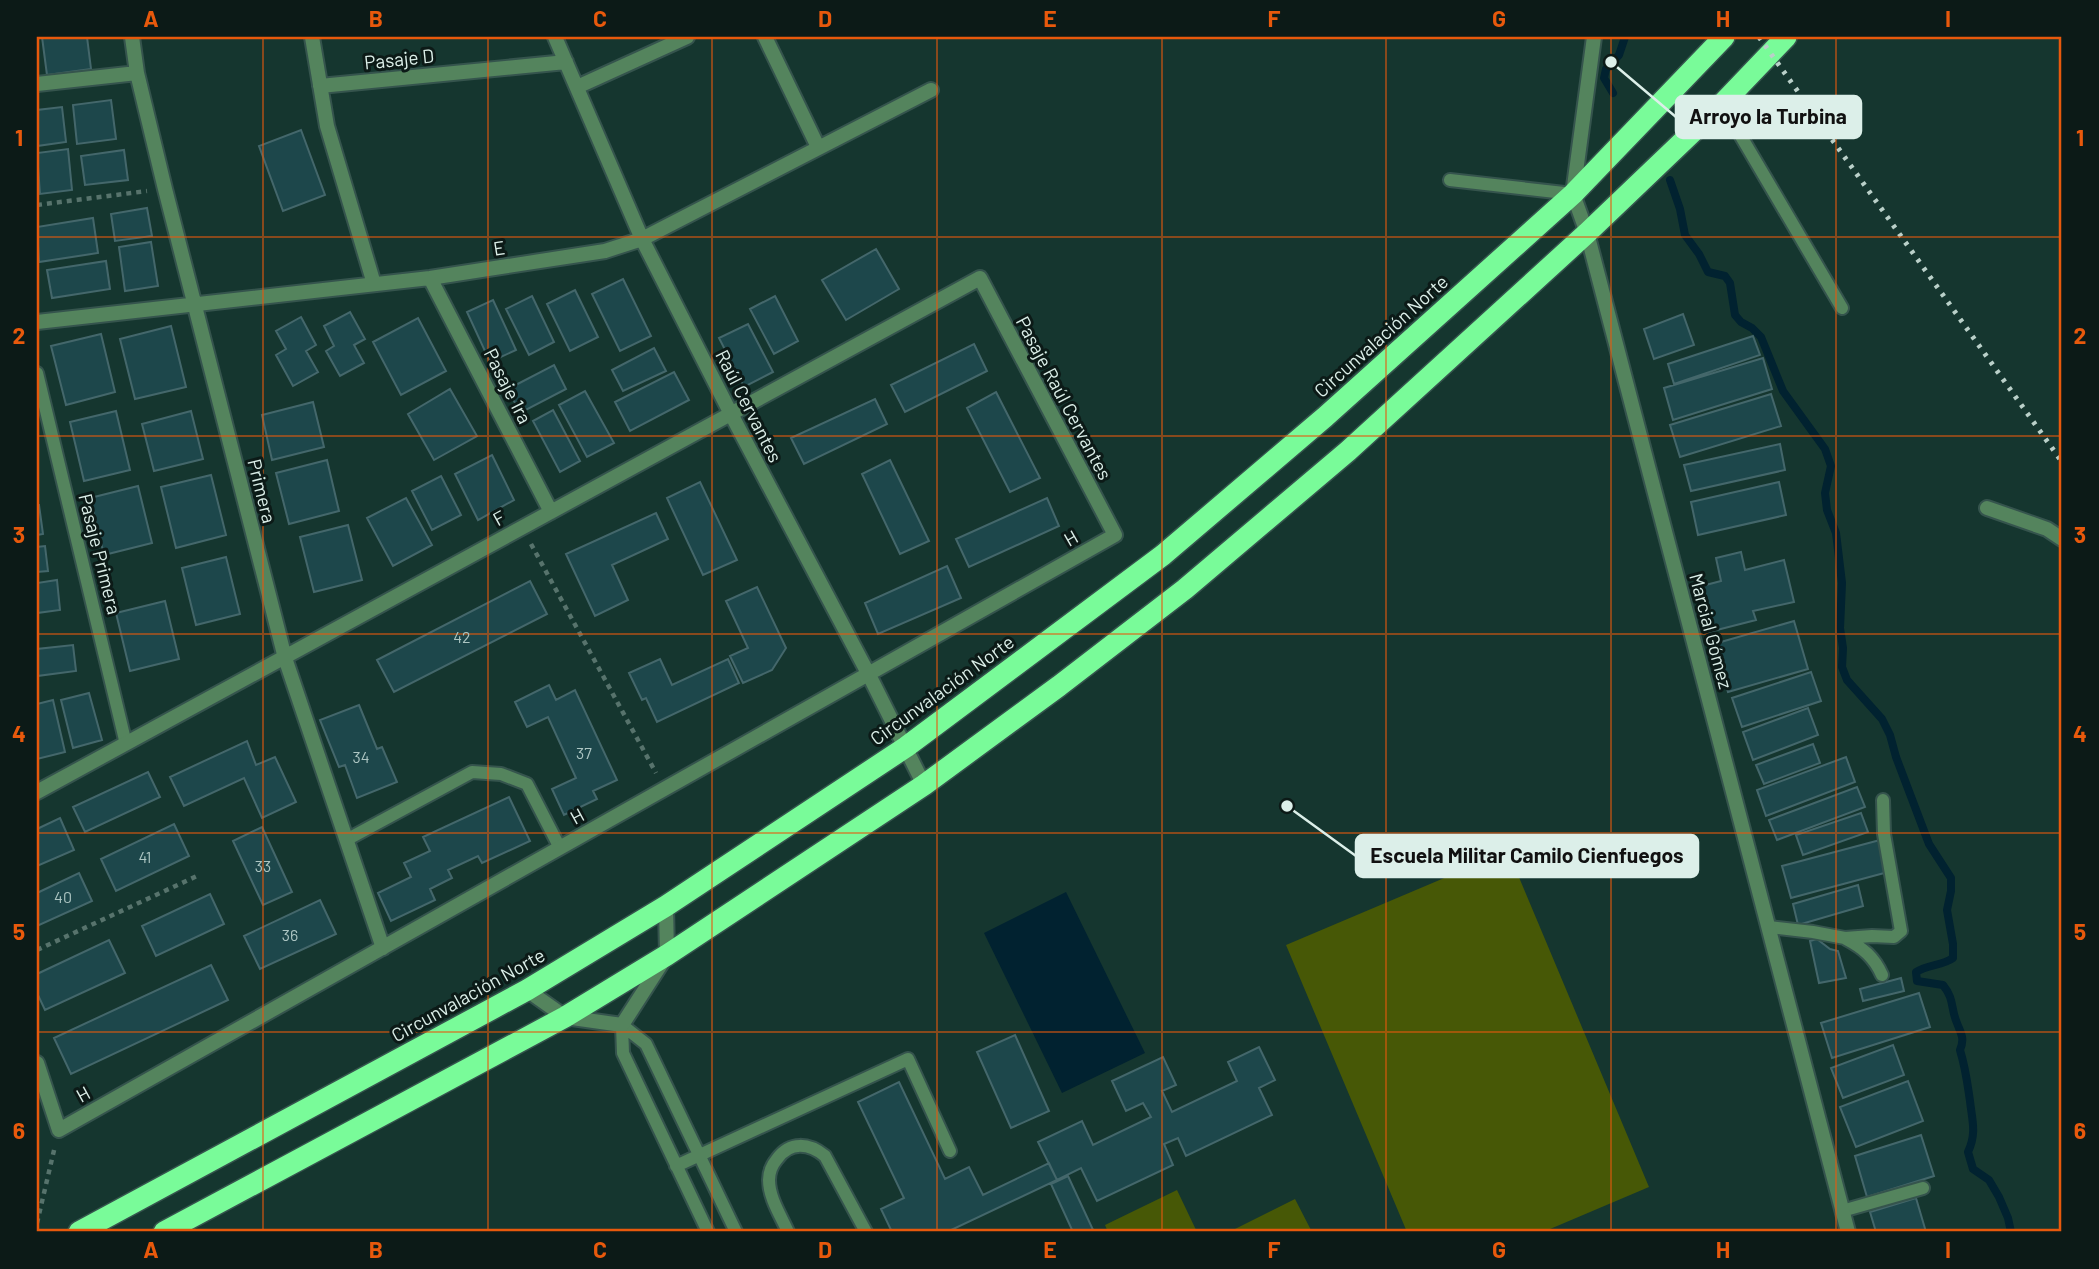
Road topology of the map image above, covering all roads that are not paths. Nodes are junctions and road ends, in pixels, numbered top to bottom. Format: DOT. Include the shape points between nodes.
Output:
graph roads {
  1 [pos="132,37"];
  2 [pos="312,37"];
  3 [pos="555,37"];
  4 [pos="687,37"];
  5 [pos="765,37"];
  6 [pos="1594,37"];
  7 [pos="1724,37"];
  8 [pos="1786,37"];
  9 [pos="566,62"];
  10 [pos="137,73"];
  11 [pos="37,84"];
  12 [pos="320,86"];
  13 [pos="577,87"];
  14 [pos="931,90"];
  15 [pos="1722,104"];
  16 [pos="818,147"];
  17 [pos="1450,180"];
  18 [pos="1573,194"];
  19 [pos="1587,233"];
  20 [pos="642,239"];
  21 [pos="430,278"];
  22 [pos="980,278"];
  23 [pos="374,284"];
  24 [pos="195,305"];
  25 [pos="1842,308"];
  26 [pos="37,322"];
  27 [pos="37,373"];
  28 [pos="731,414"];
  29 [pos="1987,508"];
  30 [pos="551,512"];
  31 [pos="1115,535"];
  32 [pos="2062,539"];
  33 [pos="285,657"];
  34 [pos="869,675"];
  35 [pos="126,744"];
  36 [pos="906,747"];
  37 [pos="924,785"];
  38 [pos="37,792"];
  39 [pos="1883,800"];
  40 [pos="348,839"];
  41 [pos="560,848"];
  42 [pos="666,906"];
  43 [pos="1769,927"];
  44 [pos="1845,939"];
  45 [pos="383,948"];
  46 [pos="667,955"];
  47 [pos="1882,975"];
  48 [pos="527,990"];
  49 [pos="565,1017"];
  50 [pos="622,1025"];
  51 [pos="37,1063"];
  52 [pos="950,1151"];
  53 [pos="699,1155"];
  54 [pos="676,1166"];
  55 [pos="1923,1188"];
  56 [pos="1842,1211"];
  57 [pos="79,1232"];
  58 [pos="164,1232"];
  59 [pos="708,1232"];
  60 [pos="736,1232"];
  61 [pos="788,1232"];
  62 [pos="866,1232"];
  63 [pos="1848,1232"];
  1 -- 10 [label="street, Primera"];
  2 -- 12 [label="street"];
  3 -- 9 [label="street, Raúl Cervantes"];
  4 -- 13 [label="street"];
  5 -- 16 [label="street"];
  6 -- 18 [label="street, Marcial Gómez"];
  7 -- 18 [label="highway, Circunvalación Norte"];
  8 -- 15 [label="highway"];
  9 -- 12 [label="street, Pasaje D"];
  9 -- 13 [label="street, Raúl Cervantes"];
  10 -- 11 [label="street"];
  10 -- 24 [label="street, Primera"];
  12 -- 23 [label="street" via="327,126"];
  13 -- 20 [label="street, Raúl Cervantes"];
  14 -- 16 [label="street, E"];
  15 -- 19 [label="highway"];
  15 -- 25 [label="lane"];
  16 -- 20 [label="street, E"];
  17 -- 18 [label="lane"];
  18 -- 19 [label="street, Marcial Gómez"];
  18 -- 36 [label="highway, Circunvalación Norte" via="1163,555"];
  19 -- 37 [label="highway" via="1348,451 1185,589"];
  19 -- 43 [label="street, Marcial Gómez"];
  20 -- 21 [label="street, E" via="605,251"];
  20 -- 28 [label="street, Raúl Cervantes"];
  21 -- 23 [label="street, E"];
  21 -- 30 [label="street, Pasaje 1ra"];
  22 -- 28 [label="street, F"];
  22 -- 31 [label="street, Pasaje Raúl Cervantes"];
  23 -- 24 [label="street, E"];
  24 -- 26 [label="street, E"];
  24 -- 33 [label="street, Primera"];
  27 -- 35 [label="lane, Pasaje Primera"];
  28 -- 30 [label="street, F"];
  28 -- 34 [label="street, Raúl Cervantes"];
  29 -- 32 [label="street" via="2048,529"];
  30 -- 33 [label="street, F"];
  31 -- 34 [label="street, H"];
  33 -- 35 [label="street, F"];
  33 -- 40 [label="street, Primera"];
  34 -- 36 [label="street, Raúl Cervantes"];
  34 -- 41 [label="street, H"];
  35 -- 38 [label="street, F"];
  36 -- 37 [label="street, Raúl Cervantes"];
  36 -- 42 [label="highway, Circunvalación Norte"];
  37 -- 46 [label="highway"];
  39 -- 44 [label="lane" via="1884,834 1901,931 1894,937"];
  40 -- 41 [label="lane" via="472,772 501,774 527,784"];
  40 -- 45 [label="street, Primera"];
  41 -- 45 [label="street, H"];
  42 -- 46 [label="street"];
  42 -- 48 [label="highway, Circunvalación Norte"];
  43 -- 44 [label="lane"];
  43 -- 56 [label="street, Marcial Gómez"];
  44 -- 47 [label="lane" via="1864,948"];
  45 -- 51 [label="street, H" via="59,1130"];
  46 -- 49 [label="highway"];
  46 -- 50 [label="street"];
  48 -- 49 [label="street"];
  48 -- 57 [label="highway, Circunvalación Norte"];
  49 -- 50 [label="street"];
  49 -- 58 [label="highway"];
  50 -- 53 [label="lane" via="646,1044"];
  50 -- 54 [label="lane" via="623,1053"];
  52 -- 53 [label="lane" via="908,1059"];
  53 -- 54 [label="lane"];
  53 -- 60 [label="lane"];
  54 -- 59 [label="lane"];
  55 -- 56 [label="lane"];
  56 -- 63 [label="street, Marcial Gómez"];
  61 -- 62 [label="lane" via="772,1195 771,1167 787,1148 803,1145 825,1156"];
}
